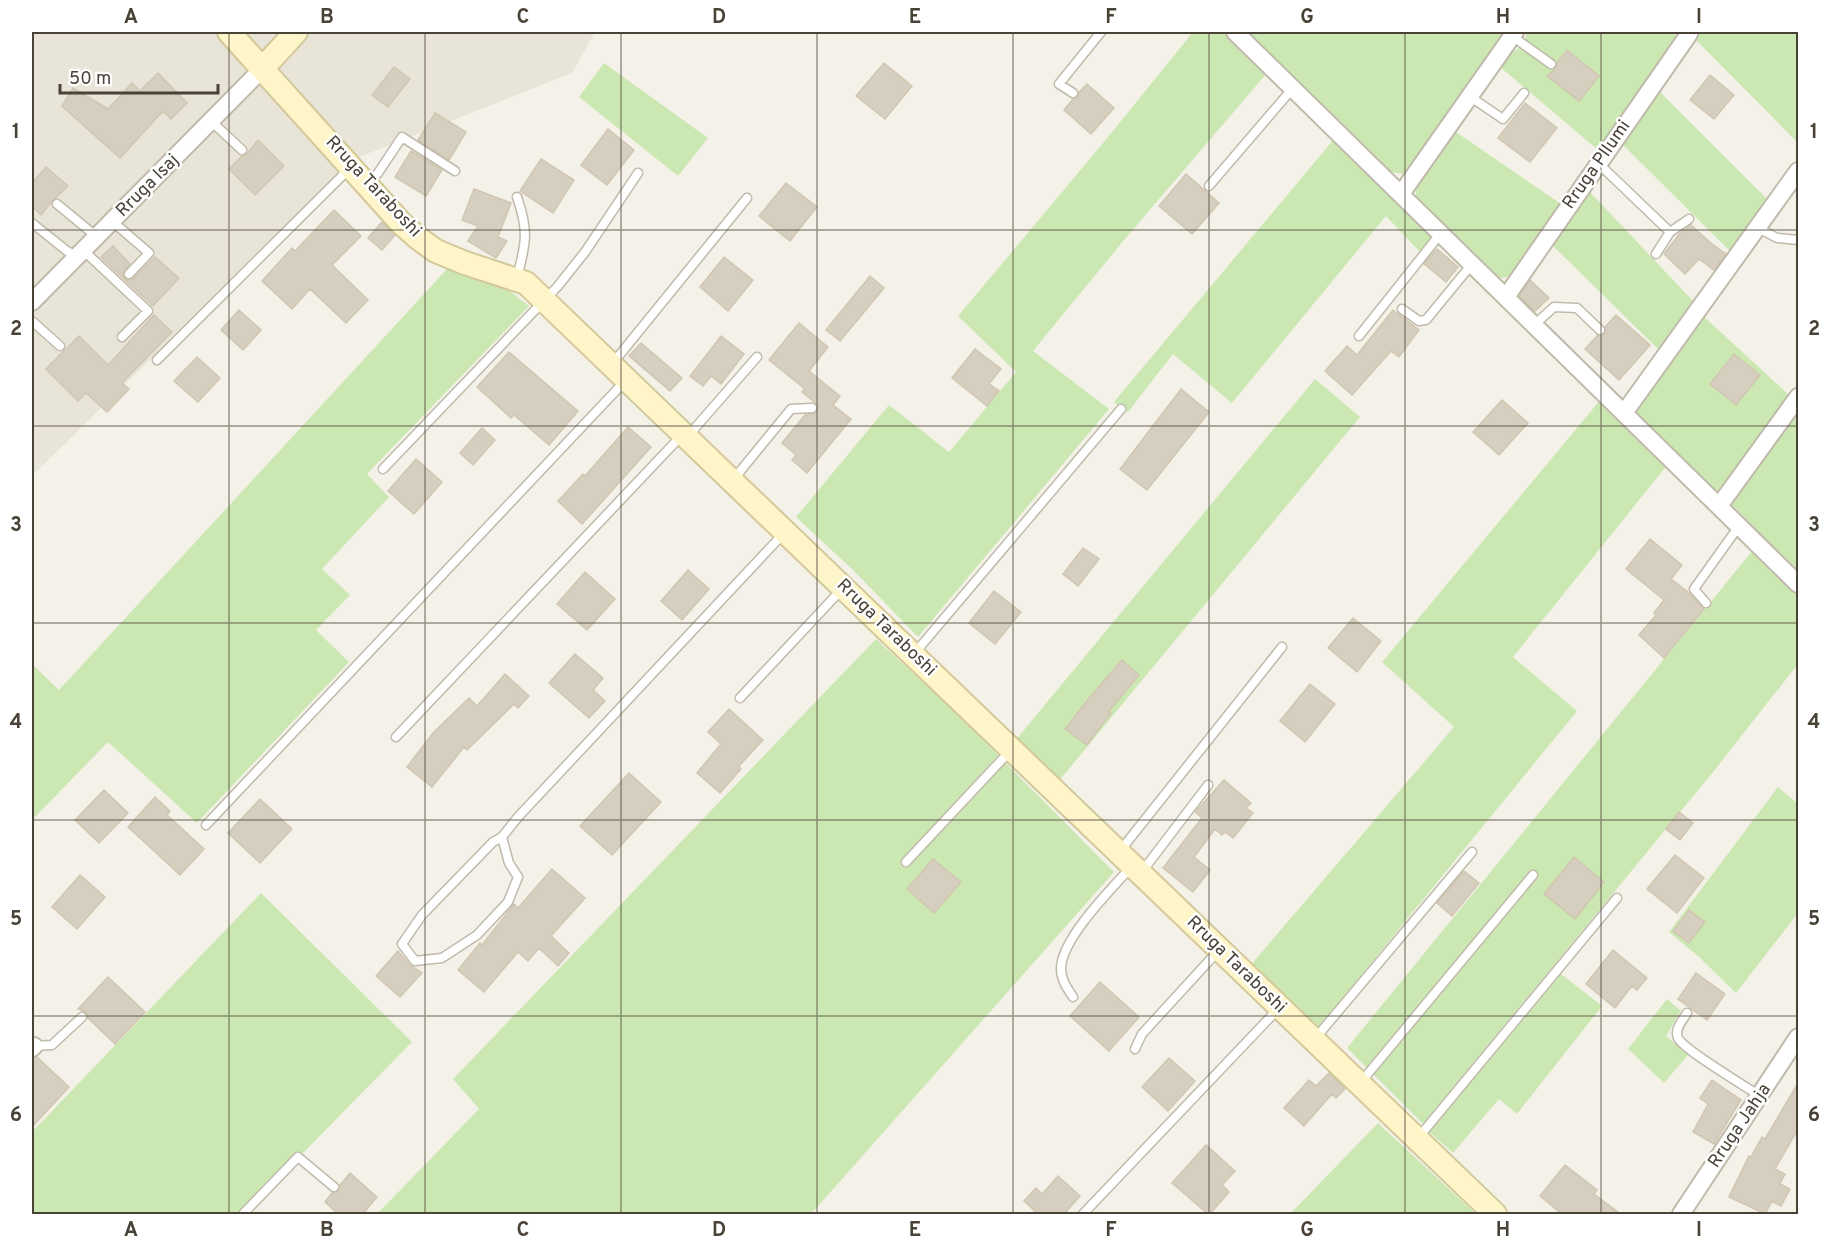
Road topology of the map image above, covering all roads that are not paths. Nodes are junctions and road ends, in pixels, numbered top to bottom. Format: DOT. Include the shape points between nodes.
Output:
graph roads {
  1 [pos="230,32"];
  2 [pos="296,32"];
  3 [pos="1101,32"];
  4 [pos="1235,32"];
  5 [pos="1690,33"];
  6 [pos="1513,34"];
  7 [pos="1551,64"];
  8 [pos="263,68"];
  9 [pos="1293,88"];
  10 [pos="1073,93"];
  11 [pos="1524,93"];
  12 [pos="1469,96"];
  13 [pos="212,122"];
  14 [pos="242,150"];
  15 [pos="1598,164"];
  16 [pos="352,166"];
  17 [pos="455,171"];
  18 [pos="1798,171"];
  19 [pos="638,173"];
  20 [pos="367,184"];
  21 [pos="1209,186"];
  22 [pos="1401,194"];
  23 [pos="517,197"];
  24 [pos="747,198"];
  25 [pos="57,204"];
  26 [pos="1689,219"];
  27 [pos="112,221"];
  28 [pos="32,223"];
  29 [pos="1758,228"];
  30 [pos="1670,232"];
  31 [pos="1441,233"];
  32 [pos="97,237"];
  33 [pos="1798,240"];
  34 [pos="80,254"];
  35 [pos="1656,254"];
  36 [pos="1472,264"];
  37 [pos="129,274"];
  38 [pos="516,280"];
  39 [pos="1506,297"];
  40 [pos="544,300"];
  41 [pos="32,302"];
  42 [pos="1402,309"];
  43 [pos="32,321"];
  44 [pos="1534,325"];
  45 [pos="1600,330"];
  46 [pos="1359,336"];
  47 [pos="122,338"];
  48 [pos="60,346"];
  49 [pos="757,357"];
  50 [pos="157,360"];
  51 [pos="619,372"];
  52 [pos="1798,397"];
  53 [pos="812,408"];
  54 [pos="1121,409"];
  55 [pos="1624,413"];
  56 [pos="685,435"];
  57 [pos="383,469"];
  58 [pos="732,481"];
  59 [pos="1719,506"];
  60 [pos="1739,526"];
  61 [pos="785,532"];
  62 [pos="1798,584"];
  63 [pos="844,588"];
  64 [pos="1706,603"];
  65 [pos="1282,647"];
  66 [pos="914,655"];
  67 [pos="740,698"];
  68 [pos="396,736"];
  69 [pos="1012,750"];
  70 [pos="1208,785"];
  71 [pos="206,825"];
  72 [pos="502,837"];
  73 [pos="1472,852"];
  74 [pos="906,862"];
  75 [pos="1131,864"];
  76 [pos="1533,875"];
  77 [pos="1617,898"];
  78 [pos="1219,949"];
  79 [pos="1073,997"];
  80 [pos="1280,1008"];
  81 [pos="1687,1012"];
  82 [pos="82,1017"];
  83 [pos="1798,1037"];
  84 [pos="1314,1040"];
  85 [pos="33,1047"];
  86 [pos="1135,1048"];
  87 [pos="1359,1083"];
  88 [pos="1760,1096"];
  89 [pos="1417,1139"];
  90 [pos="334,1187"];
  91 [pos="243,1215"];
  92 [pos="1083,1215"];
  93 [pos="1496,1215"];
  94 [pos="1681,1215"];
  1 -- 8 [label="street, Rruga Taraboshi"];
  2 -- 8 [label="street"];
  3 -- 10 [label="lane" via="1059,84"];
  4 -- 9 [label="street"];
  5 -- 15 [label="street, Rruga Pllumi"];
  6 -- 7 [label="lane"];
  6 -- 12 [label="street"];
  8 -- 13 [label="street, Rruga Isaj"];
  8 -- 16 [label="street, Rruga Taraboshi"];
  9 -- 21 [label="lane"];
  9 -- 22 [label="street"];
  11 -- 12 [label="lane" via="1503,119"];
  12 -- 22 [label="street"];
  13 -- 14 [label="lane"];
  13 -- 27 [label="street, Rruga Isaj"];
  15 -- 30 [label="lane"];
  15 -- 39 [label="street, Rruga Pllumi"];
  16 -- 20 [label="street, Rruga Taraboshi"];
  16 -- 50 [label="lane"];
  17 -- 20 [label="lane" via="402,137"];
  18 -- 29 [label="street"];
  19 -- 40 [label="lane" via="585,252"];
  20 -- 38 [label="street, Rruga Taraboshi" via="401,223 436,251"];
  22 -- 31 [label="street"];
  23 -- 38 [label="lane" via="526,241"];
  24 -- 51 [label="lane"];
  25 -- 32 [label="lane"];
  26 -- 30 [label="lane"];
  27 -- 32 [label="street, Rruga Isaj"];
  27 -- 37 [label="lane" via="148,253"];
  28 -- 34 [label="lane" via="67,251"];
  29 -- 33 [label="lane" via="1777,238"];
  29 -- 55 [label="street"];
  30 -- 35 [label="lane"];
  31 -- 36 [label="street"];
  31 -- 46 [label="lane"];
  32 -- 34 [label="street, Rruga Isaj"];
  34 -- 41 [label="street, Rruga Isaj"];
  34 -- 47 [label="lane" via="148,311"];
  36 -- 39 [label="street"];
  36 -- 42 [label="lane" via="1426,320 1419,321"];
  38 -- 40 [label="street, Rruga Taraboshi" via="526,283"];
  39 -- 44 [label="street"];
  40 -- 51 [label="street, Rruga Taraboshi"];
  40 -- 57 [label="lane"];
  43 -- 48 [label="lane"];
  44 -- 45 [label="lane" via="1554,307 1577,308"];
  44 -- 55 [label="street"];
  49 -- 56 [label="lane"];
  51 -- 56 [label="street, Rruga Taraboshi"];
  51 -- 71 [label="lane"];
  52 -- 59 [label="street"];
  53 -- 58 [label="lane" via="791,409"];
  54 -- 66 [label="lane"];
  55 -- 59 [label="street"];
  56 -- 58 [label="street, Rruga Taraboshi"];
  56 -- 68 [label="lane"];
  58 -- 61 [label="street, Rruga Taraboshi"];
  59 -- 60 [label="street"];
  60 -- 62 [label="street"];
  60 -- 64 [label="lane" via="1694,589"];
  61 -- 63 [label="street, Rruga Taraboshi"];
  61 -- 72 [label="lane"];
  63 -- 66 [label="street, Rruga Taraboshi"];
  63 -- 67 [label="lane"];
  65 -- 75 [label="lane"];
  66 -- 69 [label="street, Rruga Taraboshi"];
  69 -- 74 [label="lane"];
  69 -- 75 [label="street, Rruga Taraboshi"];
  70 -- 75 [label="lane"];
  72 -- 72 [label="lane" via="423,915 402,944 415,961 442,958 477,934 508,902 518,878"];
  73 -- 84 [label="lane"];
  75 -- 78 [label="street, Rruga Taraboshi"];
  75 -- 79 [label="lane" via="1068,945 1061,966 1062,981"];
  76 -- 87 [label="lane"];
  77 -- 89 [label="lane"];
  78 -- 80 [label="street, Rruga Taraboshi"];
  78 -- 86 [label="lane" via="1142,1034"];
  80 -- 84 [label="street, Rruga Taraboshi"];
  80 -- 92 [label="lane"];
  81 -- 88 [label="lane" via="1677,1030 1678,1039"];
  82 -- 85 [label="lane" via="52,1045"];
  83 -- 88 [label="street, Rruga Jahja"];
  84 -- 87 [label="street, Rruga Taraboshi"];
  87 -- 89 [label="street, Rruga Taraboshi"];
  88 -- 94 [label="street, Rruga Jahja"];
  89 -- 93 [label="street, Rruga Taraboshi"];
  90 -- 91 [label="lane" via="298,1157"];
}
